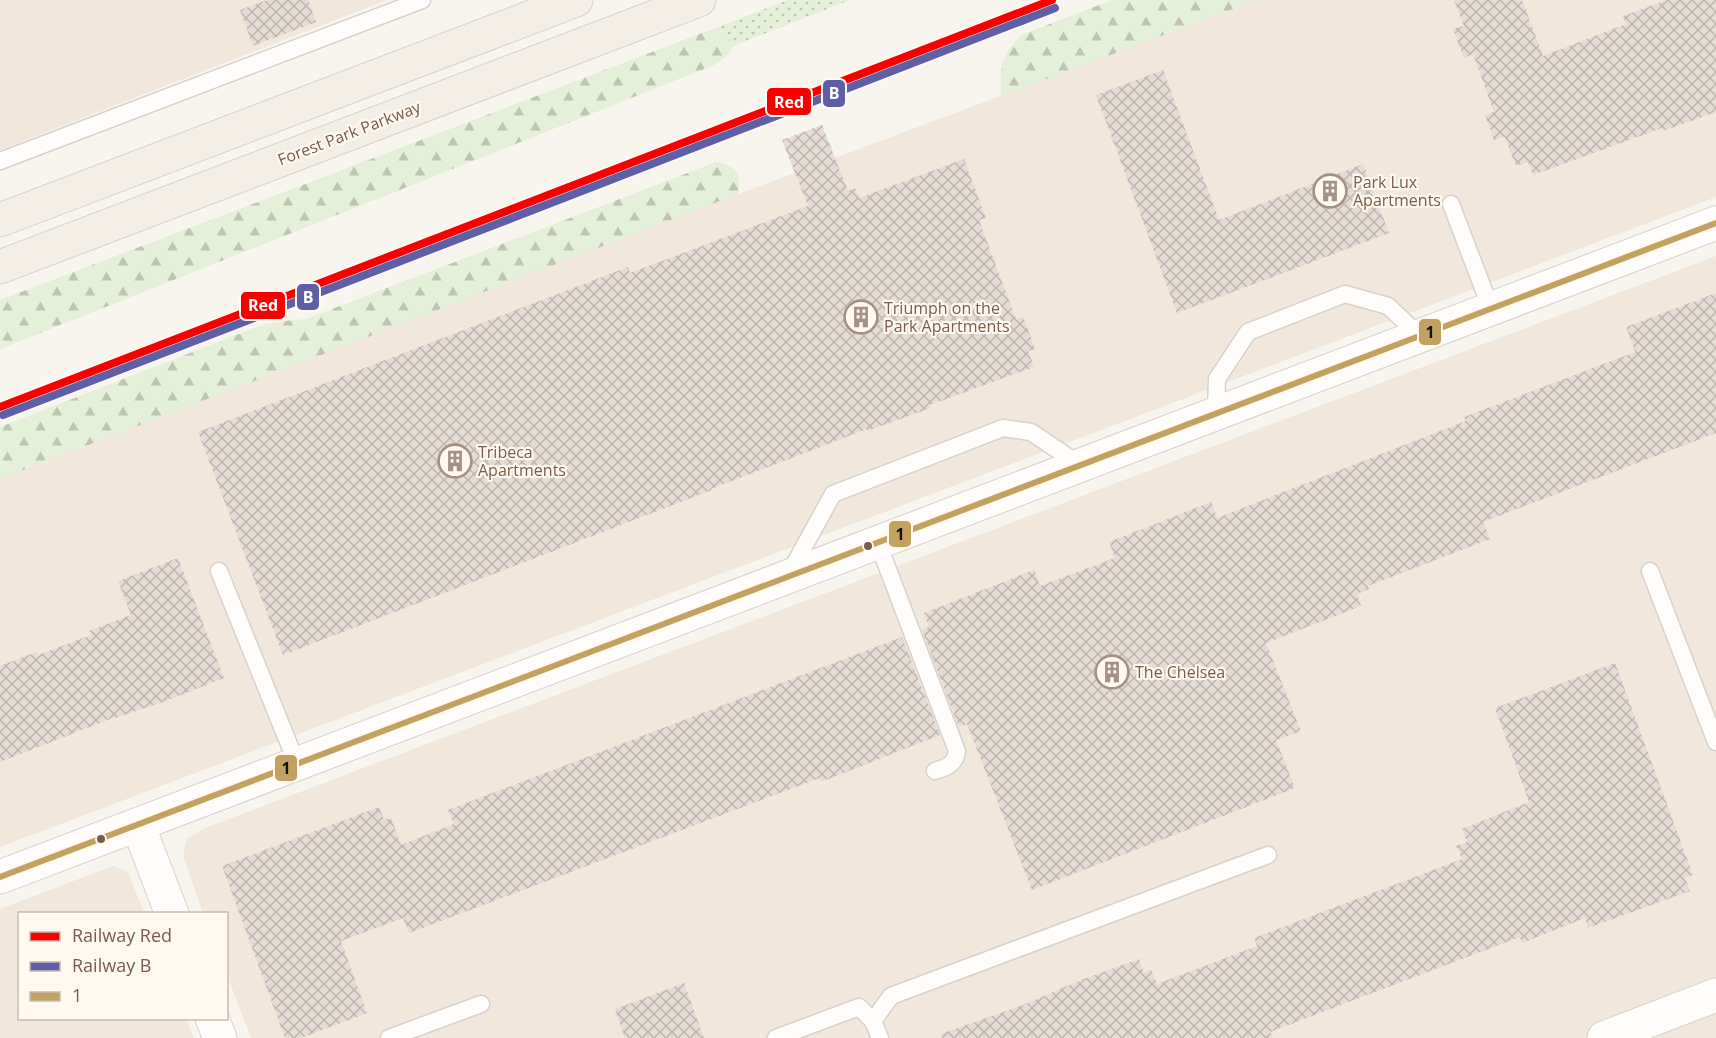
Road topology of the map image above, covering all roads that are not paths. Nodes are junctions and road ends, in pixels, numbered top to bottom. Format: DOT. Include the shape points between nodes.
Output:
graph roads {
  1 [pos="422,0"];
  2 [pos="576,0"];
  3 [pos="699,0"];
  4 [pos="0,161"];
  5 [pos="1451,204"];
  6 [pos="0,220"];
  7 [pos="1716,223"];
  8 [pos="0,267"];
  9 [pos="1491,309"];
  10 [pos="1420,336"];
  11 [pos="1216,414"];
  12 [pos="1080,465"];
  13 [pos="878,543"];
  14 [pos="219,571"];
  15 [pos="1650,571"];
  16 [pos="787,577"];
  17 [pos="1716,742"];
  18 [pos="297,764"];
  19 [pos="935,771"];
  20 [pos="138,825"];
  21 [pos="1268,855"];
  22 [pos="0,877"];
  23 [pos="171,912"];
  24 [pos="1716,995"];
  25 [pos="481,1004"];
  26 [pos="213,1020"];
  27 [pos="873,1021"];
  28 [pos="220,1038"];
  29 [pos="389,1038"];
  30 [pos="776,1038"];
  31 [pos="880,1038"];
  32 [pos="1604,1038"];
  1 -- 4 [label="lane"];
  2 -- 6 [label="main road"];
  3 -- 8 [label="main road, Forest Park Parkway"];
  5 -- 9 [label="lane"];
  7 -- 9 [label="street"];
  9 -- 10 [label="street"];
  10 -- 11 [label="street"];
  10 -- 11 [label="lane" via="1388,306 1345,294 1248,332 1217,379"];
  11 -- 12 [label="street"];
  12 -- 13 [label="street"];
  12 -- 16 [label="lane" via="1032,432 1004,428 832,494"];
  13 -- 16 [label="street"];
  13 -- 19 [label="lane" via="957,751 951,766"];
  14 -- 18 [label="lane"];
  15 -- 17 [label="lane"];
  16 -- 18 [label="street"];
  18 -- 20 [label="street"];
  20 -- 22 [label="street"];
  20 -- 23 [label="street"];
  21 -- 27 [label="lane" via="891,996"];
  24 -- 32 [label="street"];
  25 -- 29 [label="lane"];
  26 -- 28 [label="street"];
  27 -- 30 [label="lane" via="859,1007"];
  27 -- 31 [label="lane"];
}
